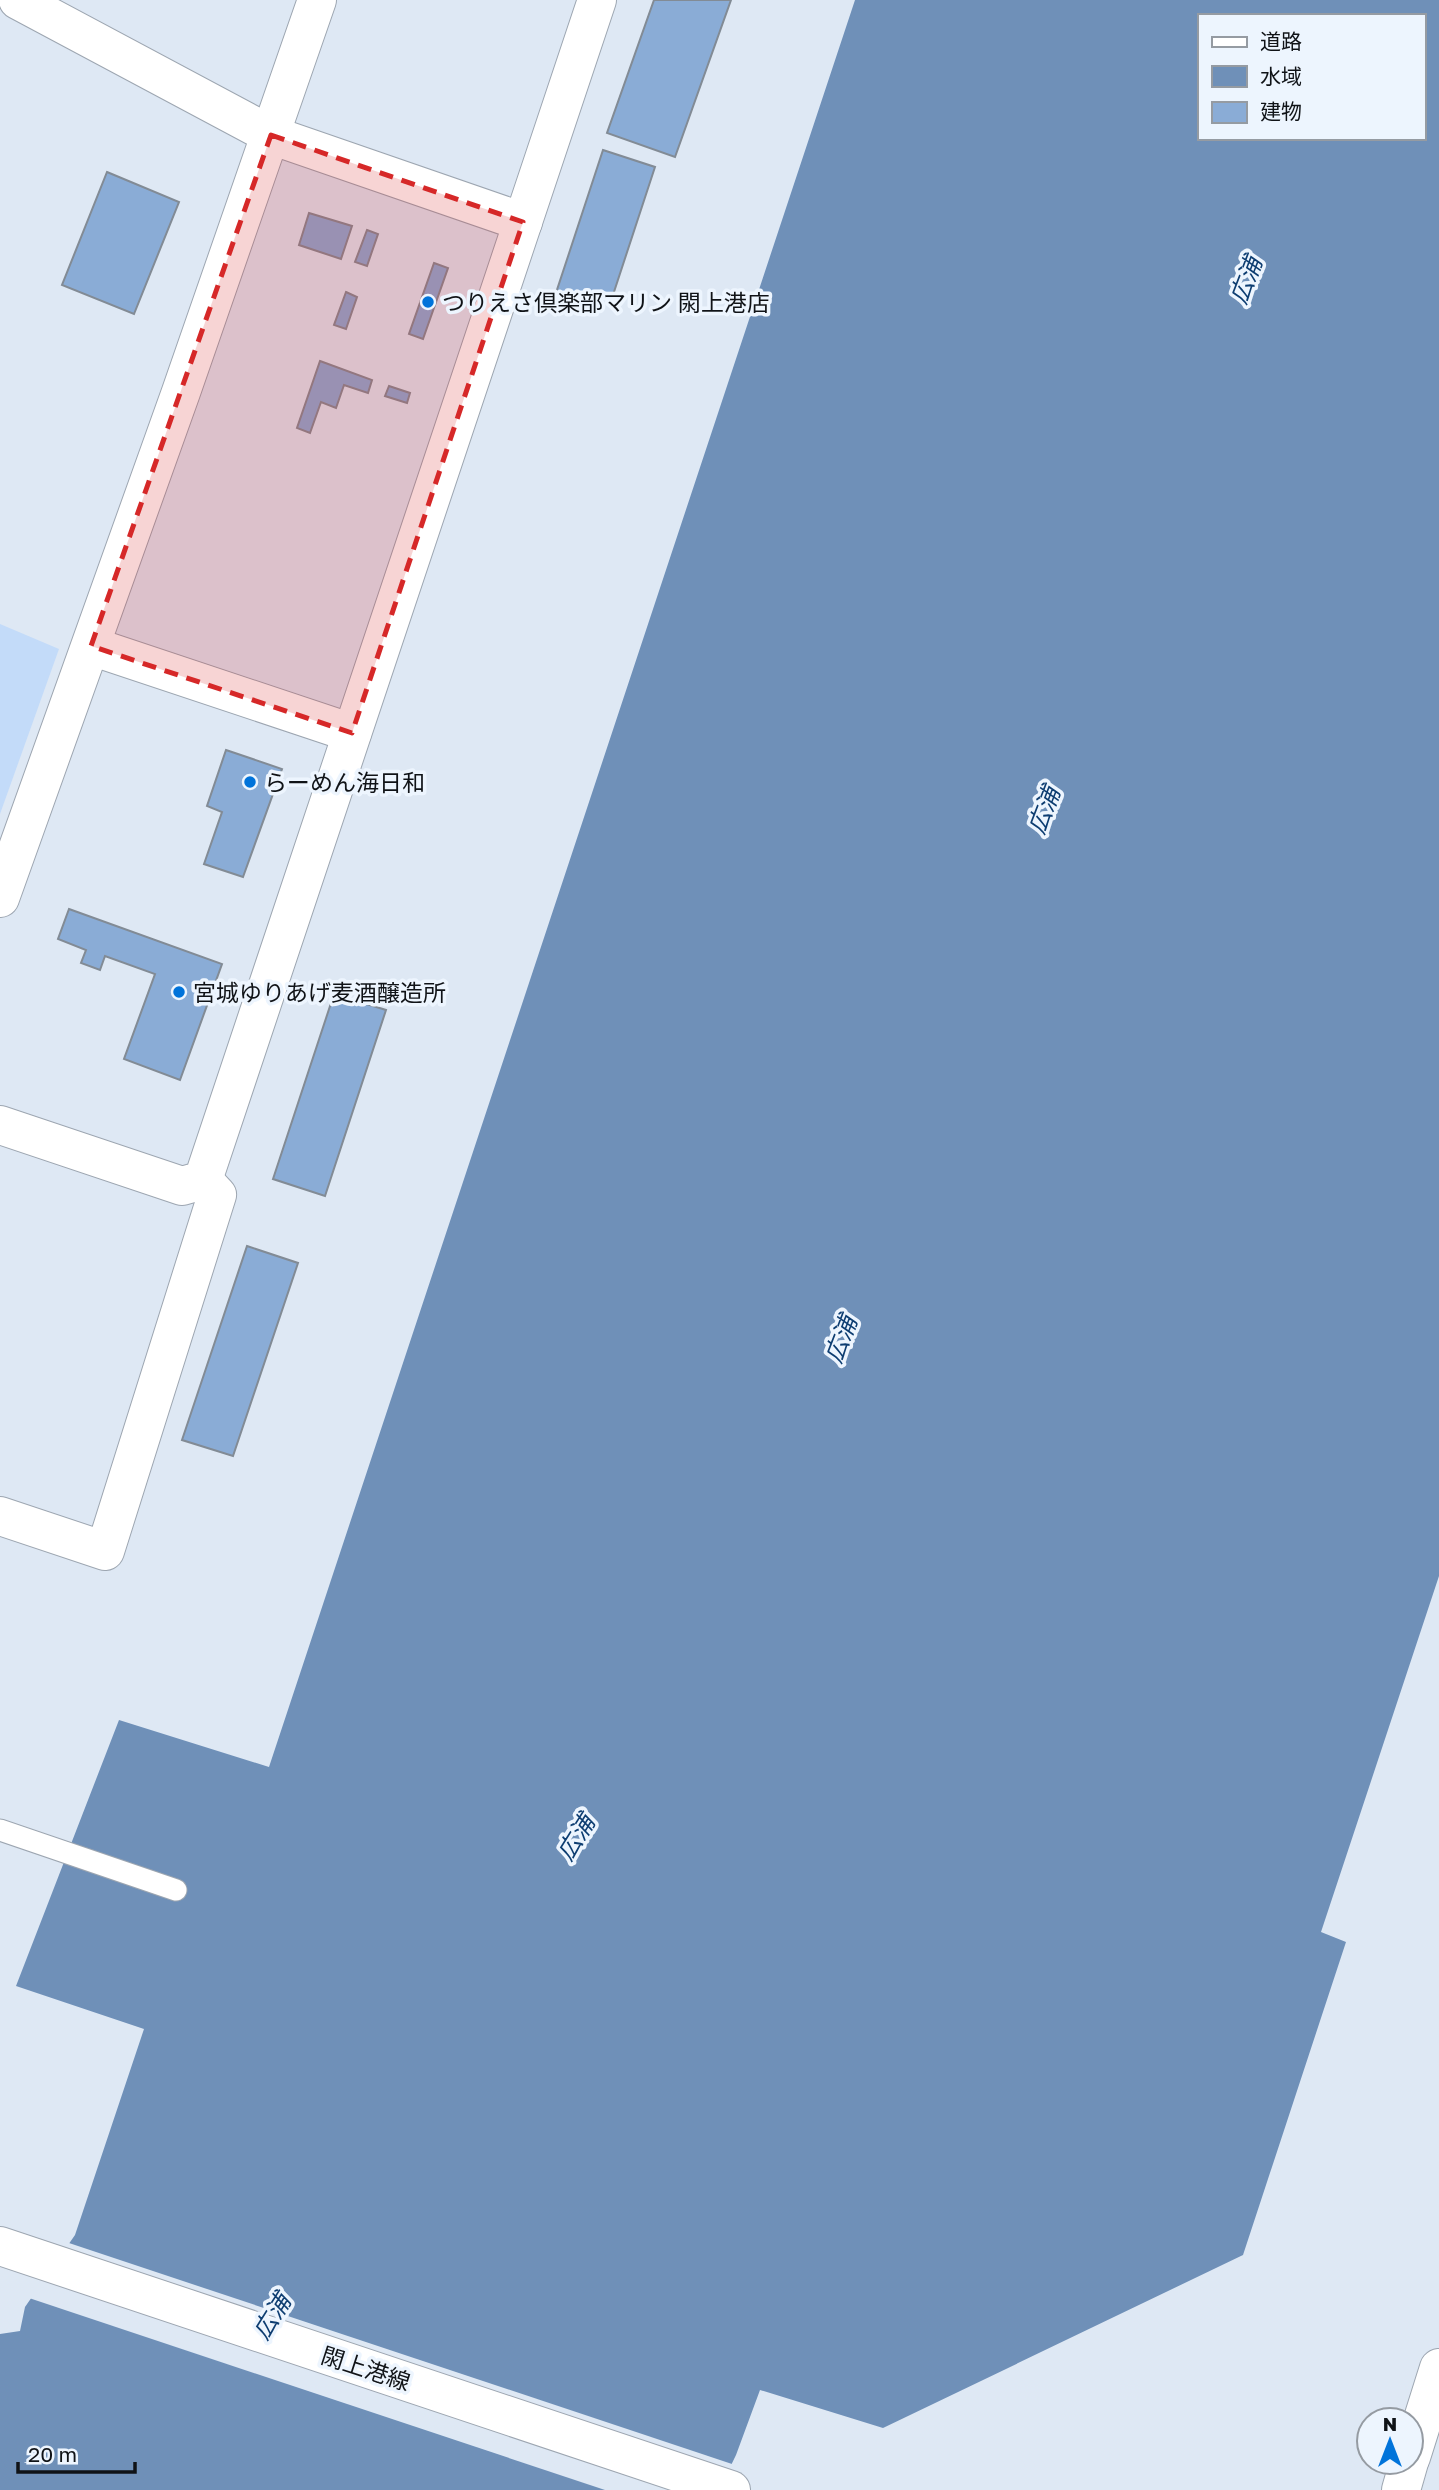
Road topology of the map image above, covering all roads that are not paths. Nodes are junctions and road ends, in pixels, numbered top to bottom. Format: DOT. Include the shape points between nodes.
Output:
graph roads {
  1 [pos="18,0"];
  2 [pos="317,0"];
  3 [pos="597,0"];
  4 [pos="271,135"];
  5 [pos="523,222"];
  6 [pos="92,646"];
  7 [pos="352,733"];
  8 [pos="0,898"];
  9 [pos="0,1125"];
  10 [pos="203,1180"];
  11 [pos="0,1516"];
  12 [pos="0,1830"];
  13 [pos="176,1890"];
  14 [pos="0,2246"];
  15 [pos="1439,2368"];
  16 [pos="1425,2412"];
  17 [pos="731,2490"];
  1 -- 4 [label="street"];
  2 -- 4 [label="street"];
  3 -- 5 [label="street"];
  4 -- 5 [label="street"];
  4 -- 6 [label="street"];
  5 -- 7 [label="street"];
  6 -- 7 [label="street"];
  6 -- 8 [label="street"];
  7 -- 10 [label="street"];
  9 -- 10 [label="street" via="182,1186"];
  10 -- 11 [label="street" via="217,1195 105,1551"];
  12 -- 13 [label="lane"];
  14 -- 17 [label="street, 閖上港線"];
  15 -- 16 [label="street"];
}
